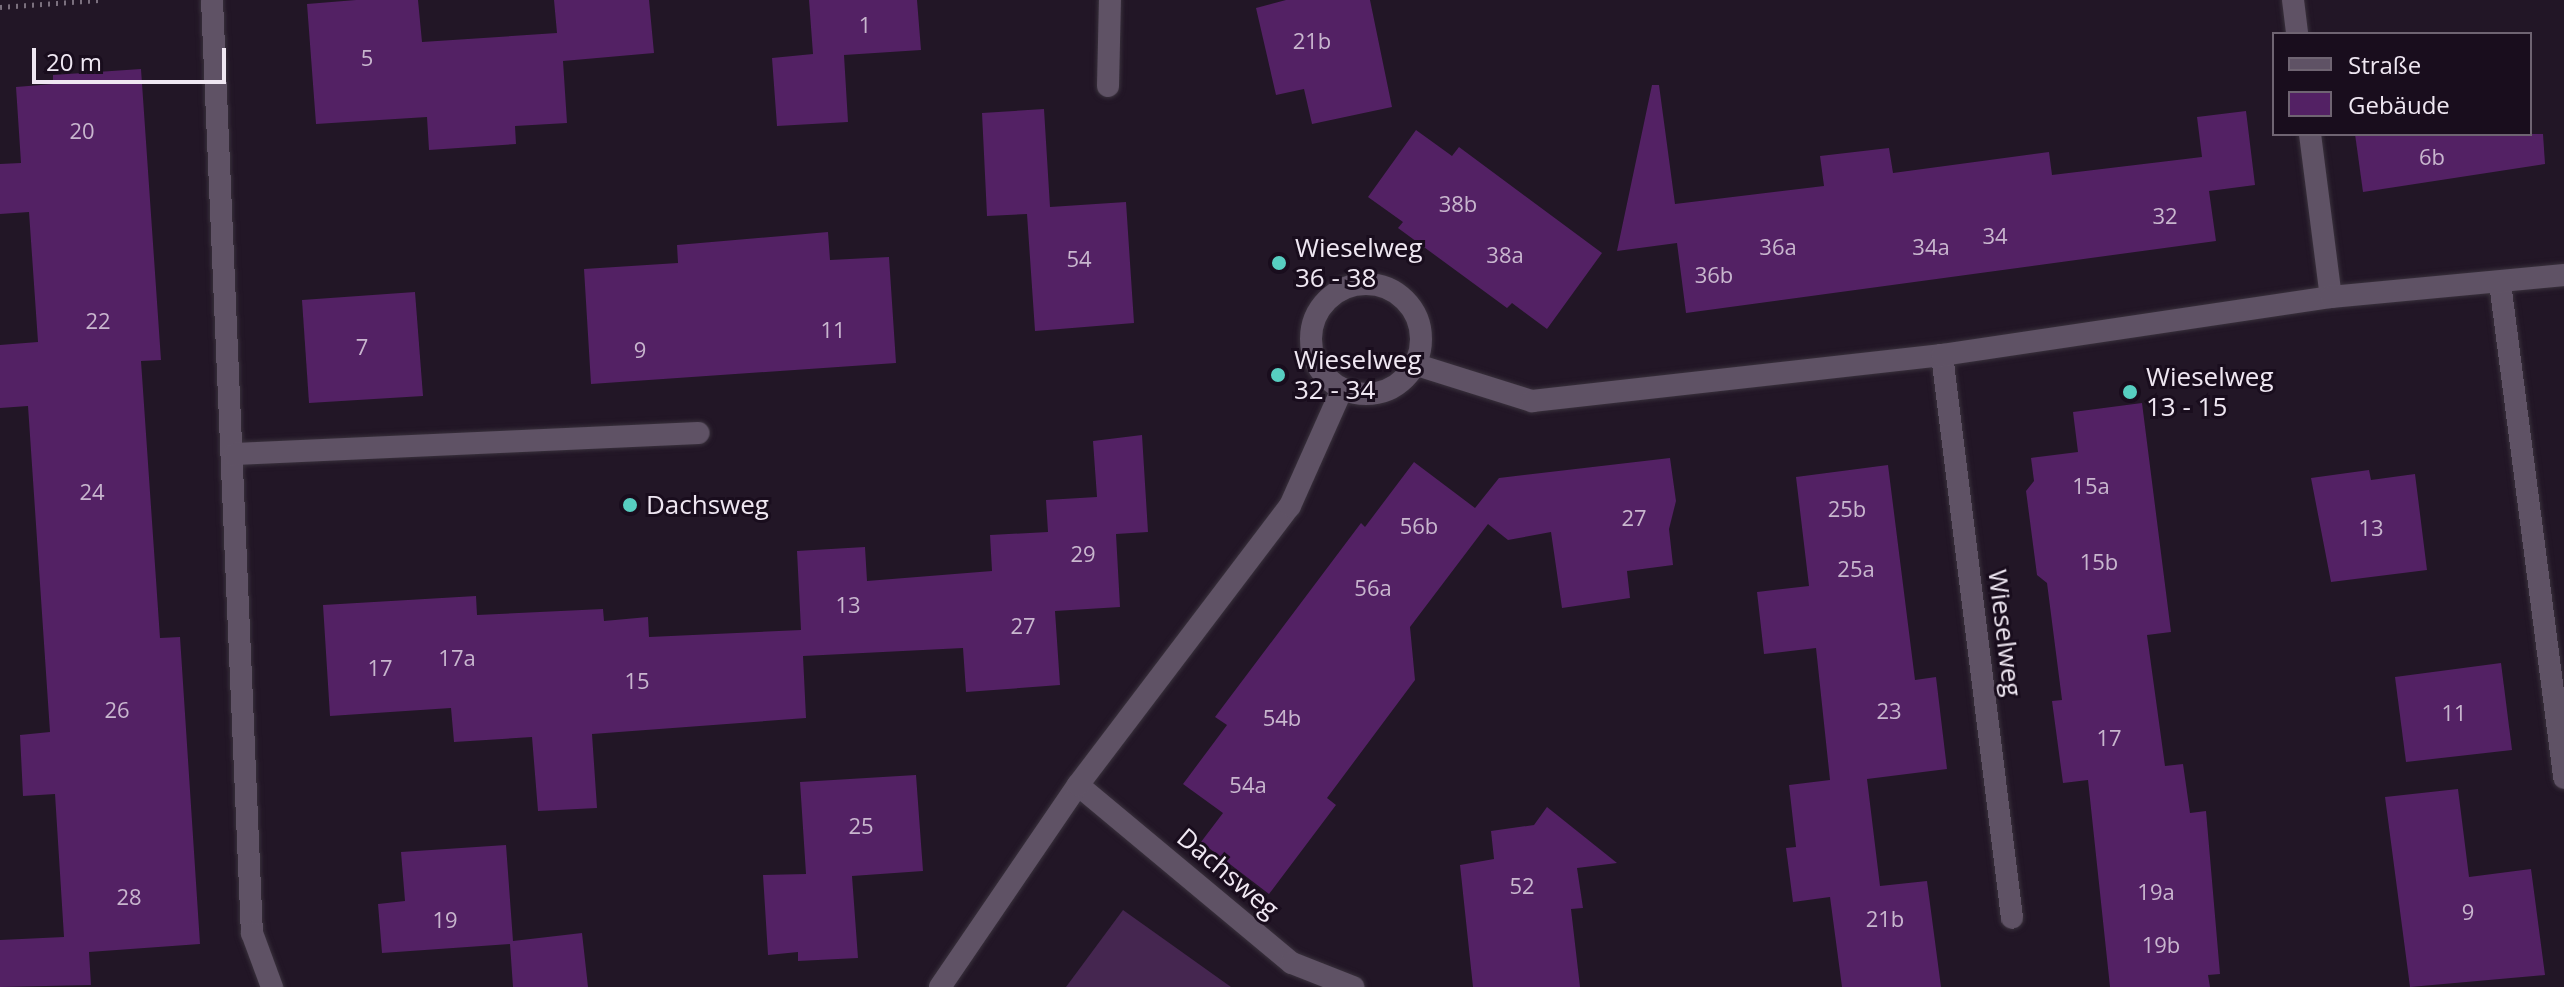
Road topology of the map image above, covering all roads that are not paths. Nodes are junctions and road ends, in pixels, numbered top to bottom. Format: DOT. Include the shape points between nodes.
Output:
graph roads {
  1 [pos="212,0"];
  2 [pos="1110,0"];
  3 [pos="2293,0"];
  4 [pos="2297,32"];
  5 [pos="1108,86"];
  6 [pos="2310,136"];
  7 [pos="2564,275"];
  8 [pos="2500,283"];
  9 [pos="2331,297"];
  10 [pos="1942,355"];
  11 [pos="1417,365"];
  12 [pos="1342,389"];
  13 [pos="699,433"];
  14 [pos="235,454"];
  15 [pos="2564,778"];
  16 [pos="1078,785"];
  17 [pos="2012,918"];
  18 [pos="272,987"];
  19 [pos="940,987"];
  20 [pos="1353,987"];
  1 -- 14 [label="street"];
  2 -- 5 [label="street"];
  3 -- 4 [label="street"];
  6 -- 9 [label="street"];
  7 -- 8 [label="street"];
  8 -- 9 [label="street"];
  8 -- 15 [label="street"];
  9 -- 10 [label="street"];
  10 -- 11 [label="street" via="1532,401"];
  10 -- 17 [label="street, Wieselweg"];
  11 -- 12 [label="street" via="1377,393"];
  11 -- 12 [label="street" via="1421,341 1410,307 1380,285 1348,288 1328,298 1311,330 1317,364"];
  12 -- 16 [label="street" via="1290,506"];
  13 -- 14 [label="street"];
  14 -- 18 [label="street" via="252,933"];
  16 -- 19 [label="street"];
  16 -- 20 [label="street, Dachsweg" via="1292,963"];
}
